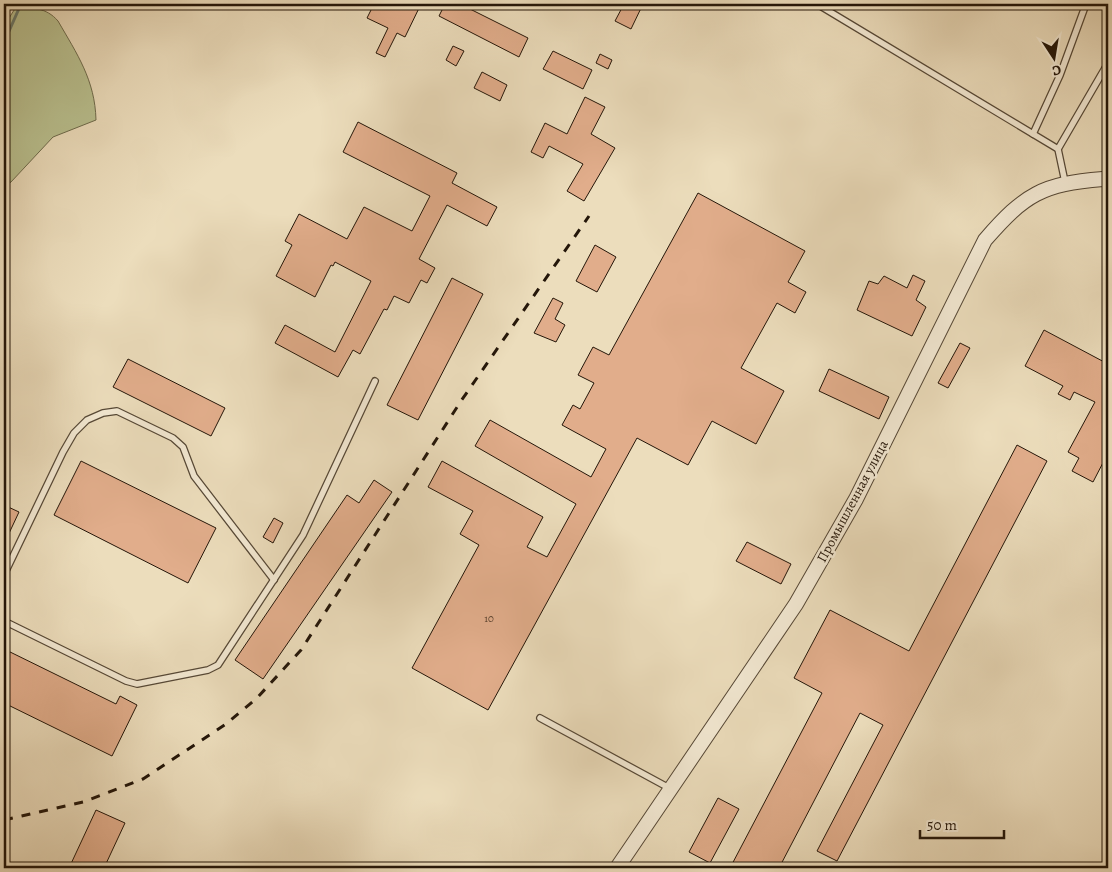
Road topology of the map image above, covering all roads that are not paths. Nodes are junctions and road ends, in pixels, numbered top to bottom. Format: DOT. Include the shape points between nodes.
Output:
graph roads {
  1 [pos="817,4"];
  2 [pos="1086,4"];
  3 [pos="1108,62"];
  4 [pos="1033,134"];
  5 [pos="1058,149"];
  6 [pos="1108,180"];
  7 [pos="1065,182"];
  8 [pos="375,381"];
  9 [pos="4,575"];
  10 [pos="274,580"];
  11 [pos="4,620"];
  12 [pos="540,718"];
  13 [pos="670,789"];
  14 [pos="617,868"];
  1 -- 4 [label="lane"];
  2 -- 4 [label="lane" via="1060,75"];
  3 -- 5 [label="lane"];
  4 -- 5 [label="lane"];
  5 -- 7 [label="lane"];
  6 -- 7 [label="street, Промышленная улица"];
  7 -- 13 [label="street, Промышленная улица" via="1031,195 1005,216 985,240 856,498 796,604"];
  8 -- 10 [label="lane" via="303,535"];
  9 -- 10 [label="lane" via="74,433 87,420 117,411 173,438 182,447 194,476"];
  10 -- 11 [label="lane" via="218,665 208,670 137,684"];
  12 -- 13 [label="lane"];
  13 -- 14 [label="street, Промышленная улица"];
}
